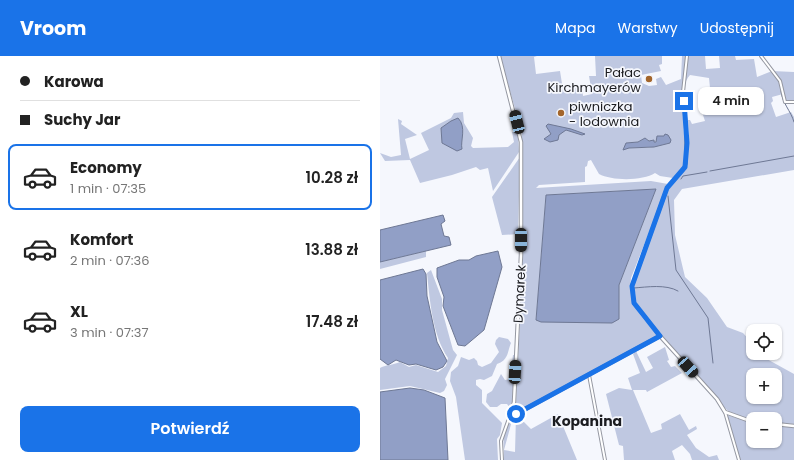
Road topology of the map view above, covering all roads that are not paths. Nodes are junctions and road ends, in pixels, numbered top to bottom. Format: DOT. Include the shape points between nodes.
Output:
graph roads {
  1 [pos="499,56"];
  2 [pos="687,56"];
  3 [pos="761,56"];
  4 [pos="794,102"];
  5 [pos="660,336"];
  6 [pos="589,375"];
  7 [pos="725,412"];
  8 [pos="511,413"];
  9 [pos="746,420"];
  10 [pos="782,425"];
  11 [pos="794,426"];
  12 [pos="502,460"];
  13 [pos="605,460"];
  14 [pos="739,460"];
  1 -- 8 [label="street, Dymarek" via="521,142 520,292 514,402"];
  2 -- 5 [label="street" via="683,92 687,143 685,167 667,188 632,286 634,303"];
  3 -- 4 [label="street" via="780,81 785,102"];
  5 -- 6 [label="street"];
  5 -- 7 [label="street" via="717,399"];
  6 -- 8 [label="street" via="516,414"];
  6 -- 13 [label="street"];
  7 -- 9 [label="street"];
  7 -- 14 [label="street"];
  8 -- 12 [label="street, Dymarek" via="501,441"];
  10 -- 11 [label="street"];
}
